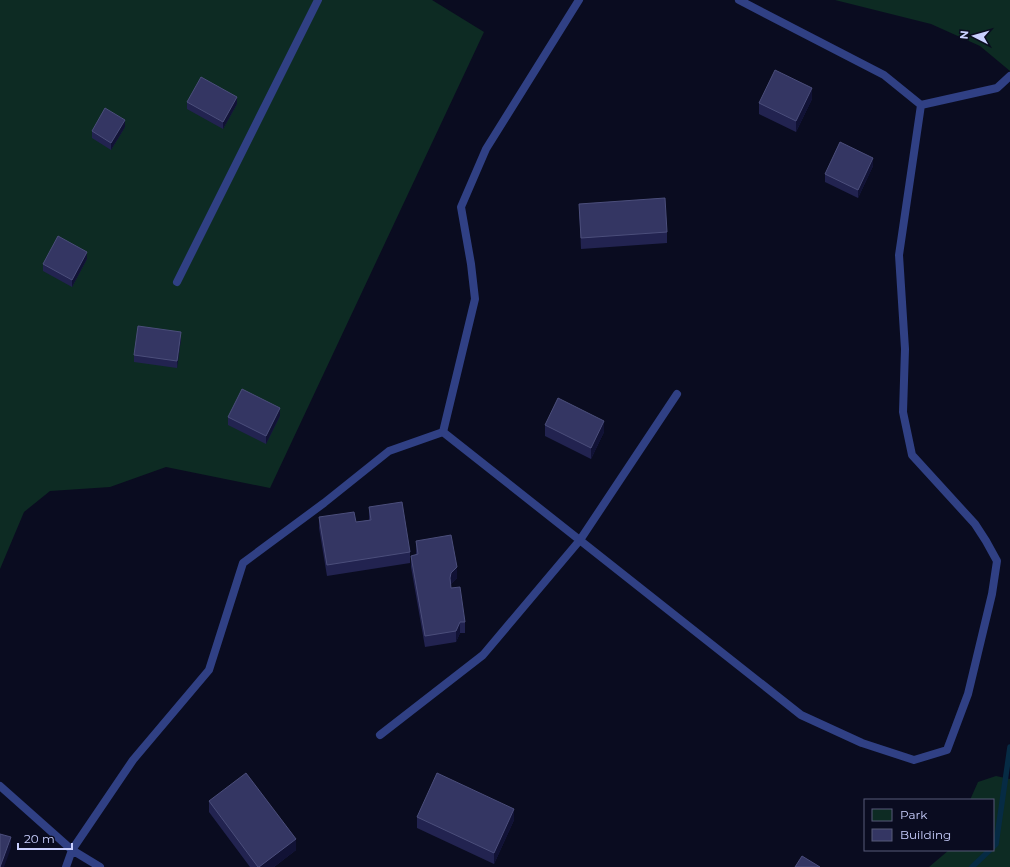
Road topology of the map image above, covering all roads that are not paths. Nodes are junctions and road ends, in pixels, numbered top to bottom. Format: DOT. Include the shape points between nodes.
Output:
graph roads {
  1 [pos="318,0"];
  2 [pos="579,0"];
  3 [pos="739,0"];
  4 [pos="1010,76"];
  5 [pos="921,105"];
  6 [pos="177,282"];
  7 [pos="677,394"];
  8 [pos="443,432"];
  9 [pos="580,540"];
  10 [pos="380,734"];
  11 [pos="0,786"];
  12 [pos="72,850"];
  13 [pos="66,867"];
  14 [pos="100,867"];
  1 -- 6 [label="lane"];
  2 -- 8 [label="lane" via="486,149 461,207 475,299"];
  3 -- 5 [label="lane" via="884,75"];
  4 -- 5 [label="lane" via="997,88"];
  5 -- 9 [label="lane" via="899,255 905,349 903,412 912,455 975,524 997,561 992,594 968,694 947,750 914,760 862,743 801,714"];
  7 -- 9 [label="lane"];
  8 -- 9 [label="lane"];
  8 -- 12 [label="lane" via="389,451 243,563 209,670 133,760"];
  9 -- 10 [label="lane" via="482,655"];
  11 -- 12 [label="lane"];
  12 -- 13 [label="lane"];
  12 -- 14 [label="lane"];
}
